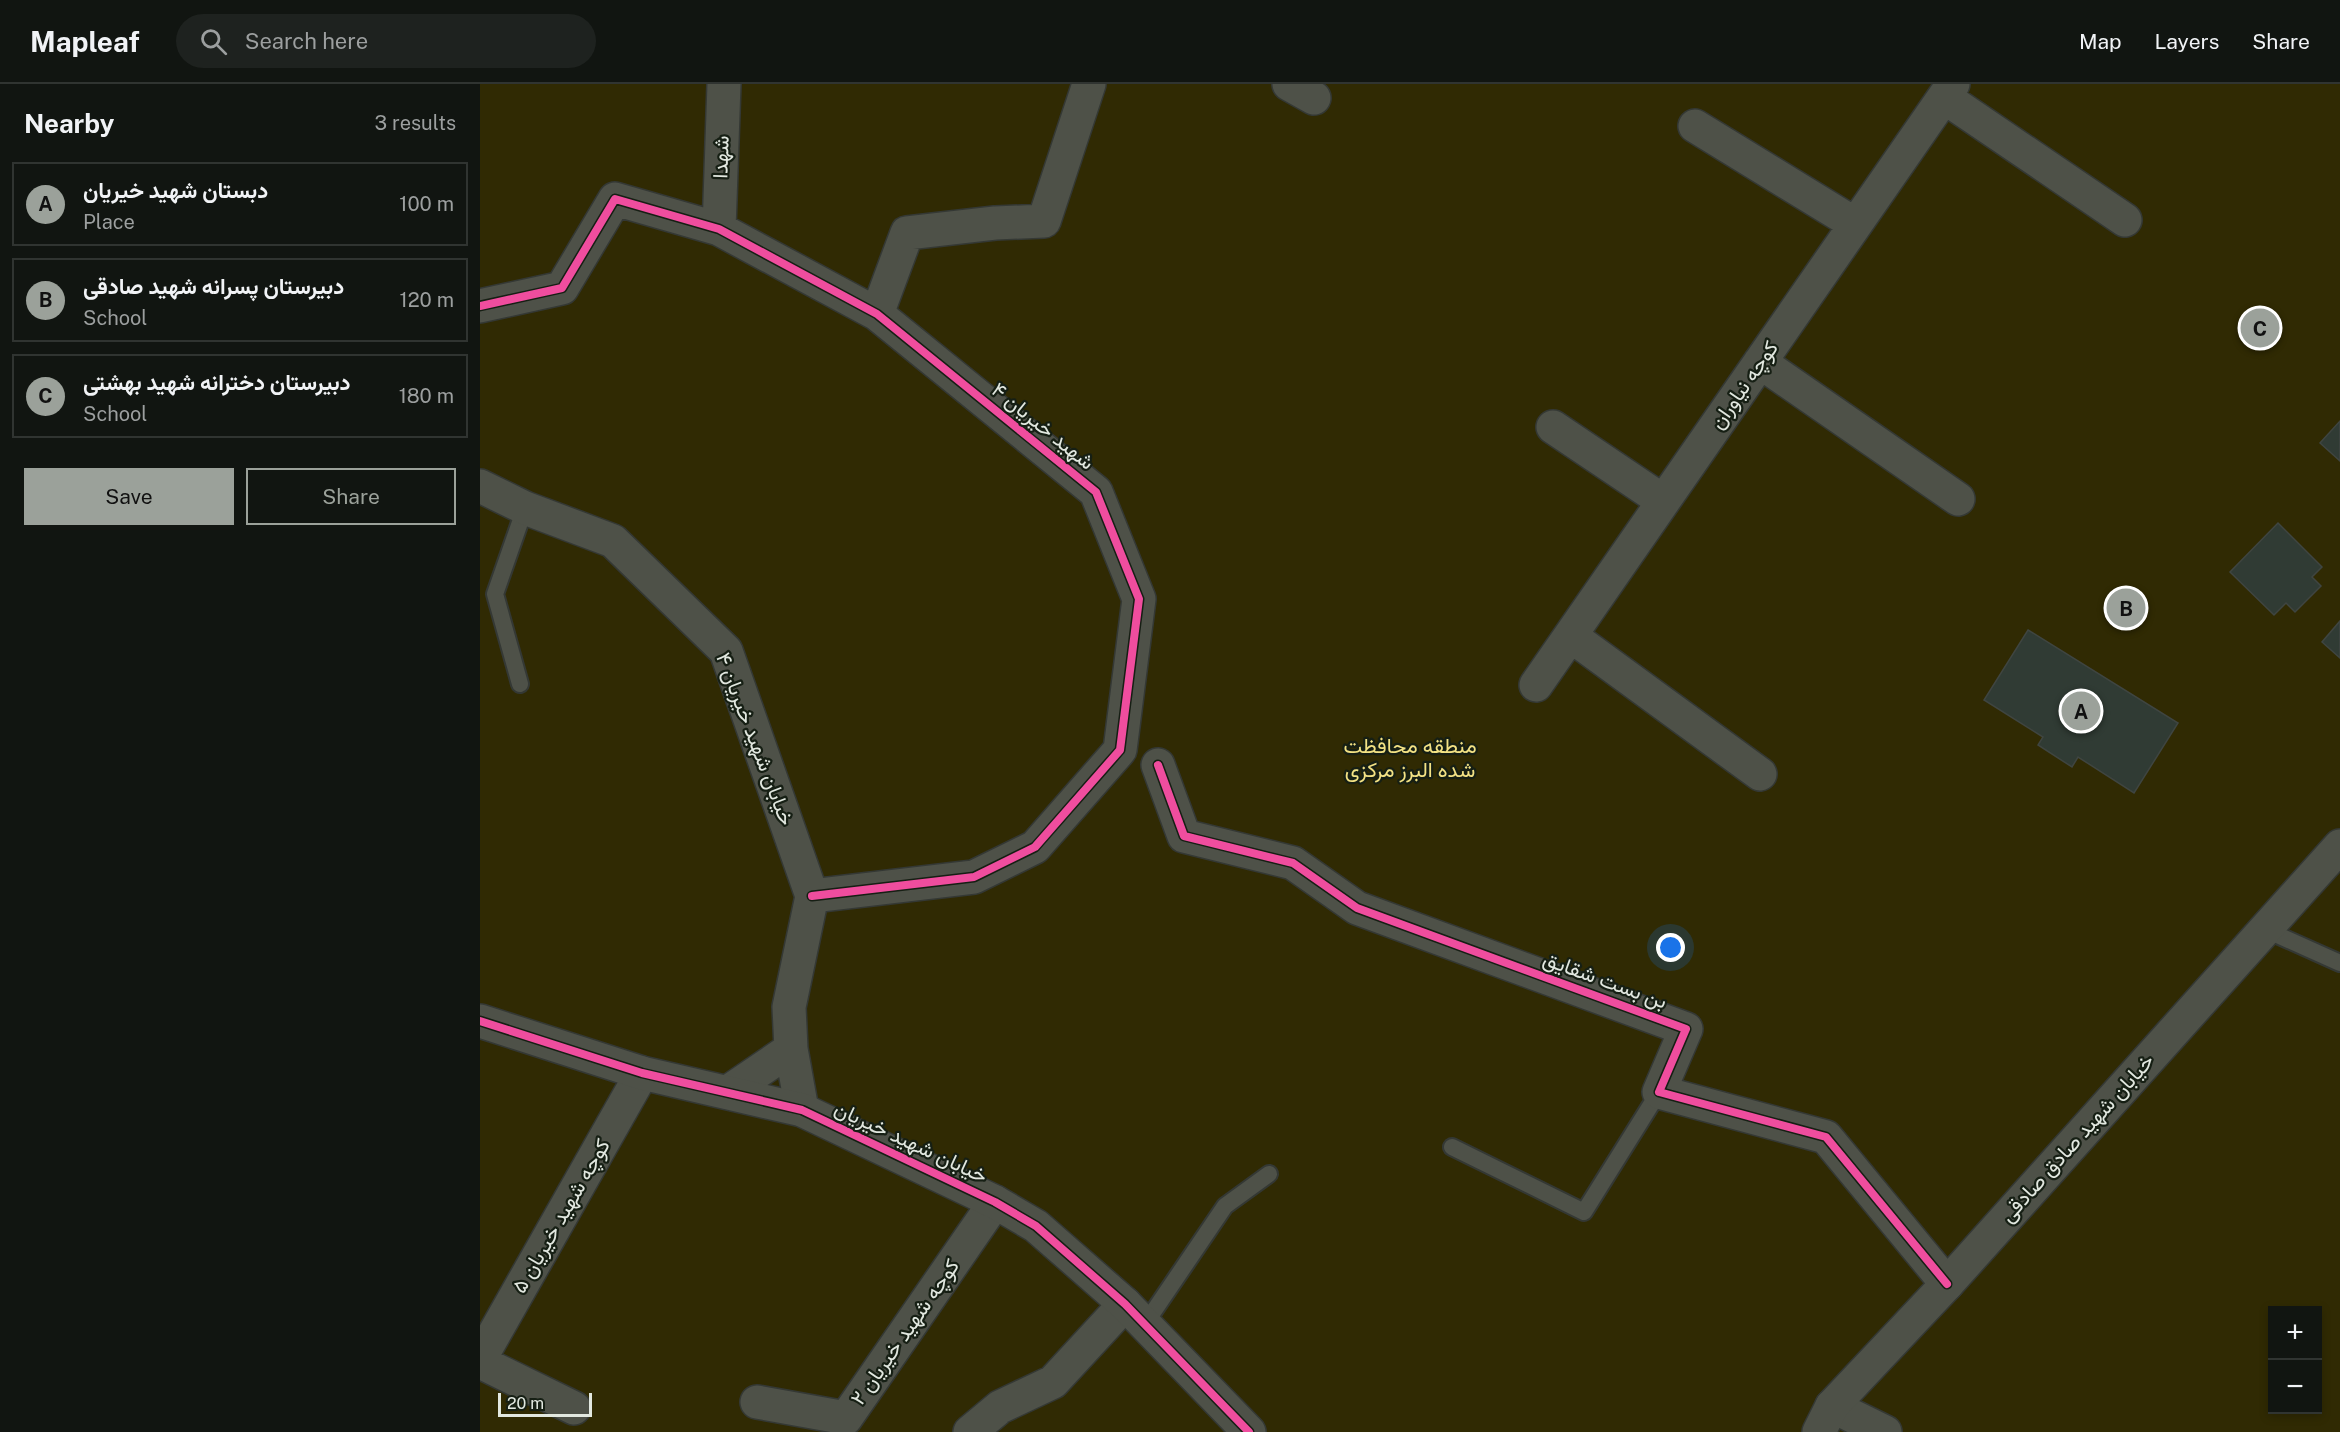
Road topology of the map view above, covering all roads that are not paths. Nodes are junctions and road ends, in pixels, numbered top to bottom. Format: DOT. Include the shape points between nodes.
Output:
graph roads {
  1 [pos="724,84"];
  2 [pos="1089,84"];
  3 [pos="1948,90"];
  4 [pos="1695,126"];
  5 [pos="2126,219"];
  6 [pos="1855,224"];
  7 [pos="718,229"];
  8 [pos="480,306"];
  9 [pos="877,314"];
  10 [pos="1760,362"];
  11 [pos="1553,427"];
  12 [pos="480,486"];
  13 [pos="1958,499"];
  14 [pos="1664,501"];
  15 [pos="525,508"];
  16 [pos="1571,636"];
  17 [pos="520,684"];
  18 [pos="1536,685"];
  19 [pos="1158,765"];
  20 [pos="1761,774"];
  21 [pos="2340,846"];
  22 [pos="812,896"];
  23 [pos="2264,929"];
  24 [pos="2340,963"];
  25 [pos="480,1021"];
  26 [pos="791,1049"];
  27 [pos="642,1073"];
  28 [pos="728,1092"];
  29 [pos="1659,1092"];
  30 [pos="802,1110"];
  31 [pos="1452,1147"];
  32 [pos="1269,1174"];
  33 [pos="995,1202"];
  34 [pos="1947,1284"];
  35 [pos="1135,1314"];
  36 [pos="480,1361"];
  37 [pos="757,1402"];
  38 [pos="574,1408"];
  39 [pos="1825,1419"];
  40 [pos="970,1432"];
  41 [pos="1249,1432"];
  42 [pos="1885,1432"];
  1 -- 7 [label="street, شهدا"];
  2 -- 9 [label="street" via="1044,221 907,233"];
  3 -- 5 [label="street"];
  3 -- 6 [label="street, کوچه نیاوران"];
  4 -- 6 [label="street"];
  6 -- 10 [label="street, کوچه نیاوران"];
  7 -- 8 [label="street, شهید خیریان ۴" via="615,199 562,288"];
  7 -- 9 [label="street, شهید خیریان ۴"];
  9 -- 22 [label="street, شهید خیریان ۴" via="1096,492 1139,599 1120,750 1035,847 974,877"];
  10 -- 13 [label="street"];
  10 -- 14 [label="street, کوچه نیاوران"];
  11 -- 14 [label="street"];
  12 -- 15 [label="street, خیابان شهید خیریان ۴"];
  14 -- 16 [label="street, کوچه نیاوران"];
  15 -- 17 [label="lane" via="495,594"];
  15 -- 22 [label="street, خیابان شهید خیریان ۴" via="613,541 726,651"];
  16 -- 18 [label="street, کوچه نیاوران"];
  16 -- 20 [label="street"];
  19 -- 29 [label="street, بن بست شقایق" via="1184,836 1293,864 1357,908 1686,1029"];
  21 -- 23 [label="street, خیابان شهید صادق صادقی"];
  22 -- 26 [label="street" via="789,1007"];
  23 -- 24 [label="lane"];
  23 -- 34 [label="street, خیابان شهید صادق صادقی"];
  25 -- 27 [label="street, خیابان شهید خیریان"];
  26 -- 28 [label="street"];
  26 -- 30 [label="street"];
  27 -- 28 [label="street, خیابان شهید خیریان"];
  27 -- 36 [label="street, کوچه شهید خیریان ۵"];
  28 -- 30 [label="street, خیابان شهید خیریان"];
  29 -- 31 [label="lane" via="1584,1212"];
  29 -- 34 [label="street" via="1826,1137"];
  30 -- 33 [label="street, خیابان شهید خیریان"];
  32 -- 35 [label="lane" via="1225,1206"];
  33 -- 35 [label="street, خیابان شهید خیریان" via="1036,1226"];
  33 -- 37 [label="street, کوچه شهید خیریان ۲" via="846,1418"];
  34 -- 39 [label="street, خیابان شهید صادق صادقی"];
  35 -- 40 [label="street" via="1053,1382 1000,1407"];
  35 -- 41 [label="street, خیابان شهید خیریان"];
  36 -- 38 [label="street, کوچه شهید خیریان ۵"];
  39 -- 42 [label="street"];
}
